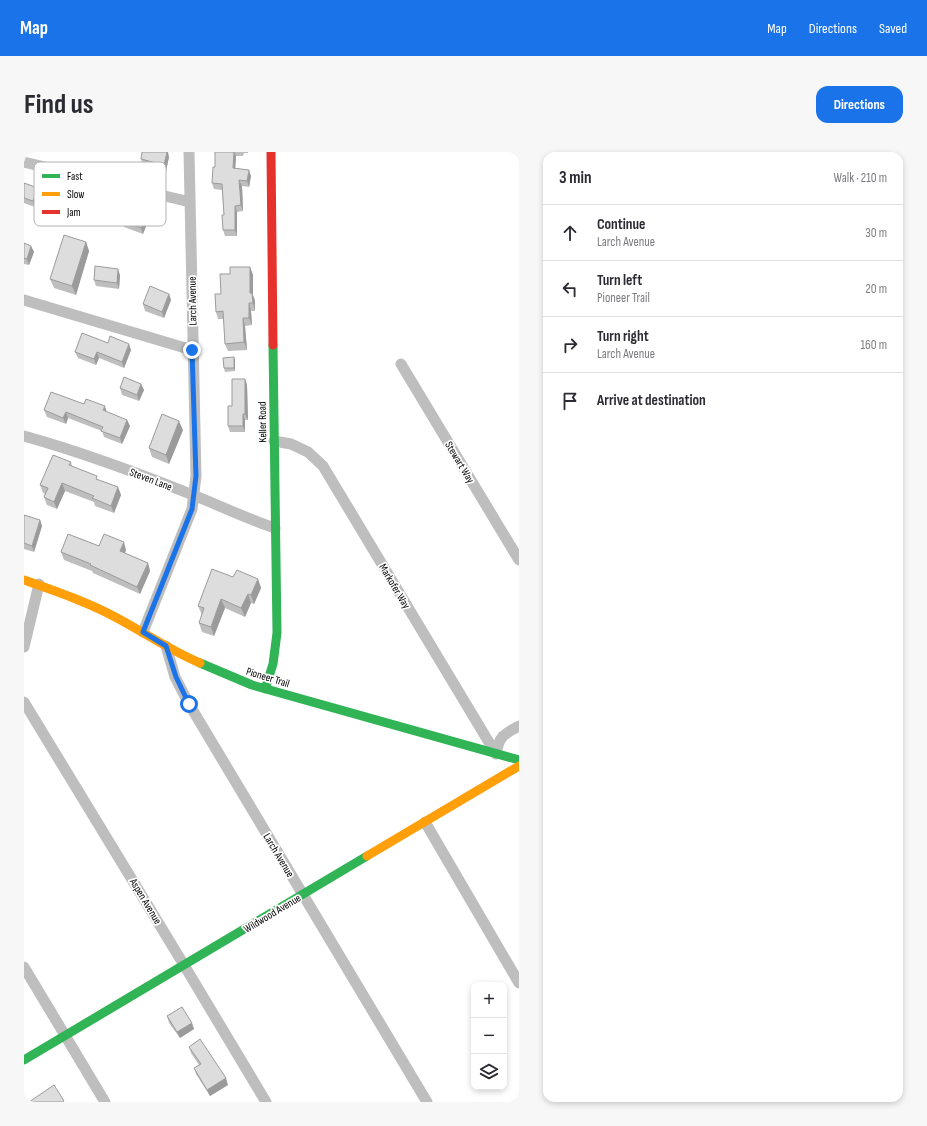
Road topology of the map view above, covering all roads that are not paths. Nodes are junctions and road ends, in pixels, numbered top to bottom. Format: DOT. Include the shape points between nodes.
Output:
graph roads {
  1 [pos="189,152"];
  2 [pos="271,152"];
  3 [pos="24,162"];
  4 [pos="34,164"];
  5 [pos="166,196"];
  6 [pos="190,202"];
  7 [pos="24,300"];
  8 [pos="192,350"];
  9 [pos="401,364"];
  10 [pos="24,436"];
  11 [pos="274,441"];
  12 [pos="194,496"];
  13 [pos="275,528"];
  14 [pos="519,560"];
  15 [pos="24,580"];
  16 [pos="39,584"];
  17 [pos="143,632"];
  18 [pos="166,646"];
  19 [pos="24,647"];
  20 [pos="265,689"];
  21 [pos="24,702"];
  22 [pos="519,726"];
  23 [pos="496,754"];
  24 [pos="519,760"];
  25 [pos="519,766"];
  26 [pos="425,822"];
  27 [pos="303,894"];
  28 [pos="184,965"];
  29 [pos="24,967"];
  30 [pos="519,983"];
  31 [pos="65,1036"];
  32 [pos="24,1060"];
  33 [pos="105,1102"];
  34 [pos="266,1102"];
  35 [pos="426,1102"];
  1 -- 6 [label="street, Larch Avenue"];
  2 -- 11 [label="street, Keller Road"];
  3 -- 4 [label="street"];
  5 -- 6 [label="street"];
  6 -- 8 [label="street, Larch Avenue"];
  7 -- 8 [label="street"];
  8 -- 12 [label="street, Larch Avenue" via="196,476"];
  9 -- 14 [label="street, Stewart Way"];
  10 -- 12 [label="street, Steven Lane" via="93,457"];
  11 -- 13 [label="street, Keller Road"];
  11 -- 23 [label="street, Markofer Way" via="291,444 308,452 323,466"];
  12 -- 13 [label="street, Steven Lane"];
  12 -- 17 [label="street, Larch Avenue" via="192,509"];
  13 -- 20 [label="street, Keller Road" via="277,650"];
  15 -- 16 [label="street, Pioneer Trail"];
  16 -- 17 [label="street, Pioneer Trail" via="94,607"];
  16 -- 19 [label="street"];
  17 -- 18 [label="street, Pioneer Trail"];
  18 -- 20 [label="street, Pioneer Trail" via="199,664"];
  18 -- 27 [label="street, Larch Avenue" via="176,677 189,704"];
  20 -- 23 [label="street, Pioneer Trail"];
  21 -- 28 [label="street, Aspen Avenue"];
  22 -- 23 [label="street" via="504,735 498,744"];
  23 -- 24 [label="street, Pioneer Trail"];
  25 -- 26 [label="street, Wildwood Avenue"];
  26 -- 27 [label="street, Wildwood Avenue"];
  26 -- 30 [label="street"];
  27 -- 28 [label="street, Wildwood Avenue"];
  27 -- 35 [label="street, Larch Avenue"];
  28 -- 31 [label="street, Wildwood Avenue"];
  28 -- 34 [label="street, Aspen Avenue"];
  29 -- 31 [label="street"];
  31 -- 32 [label="street, Wildwood Avenue"];
  31 -- 33 [label="street"];
}
